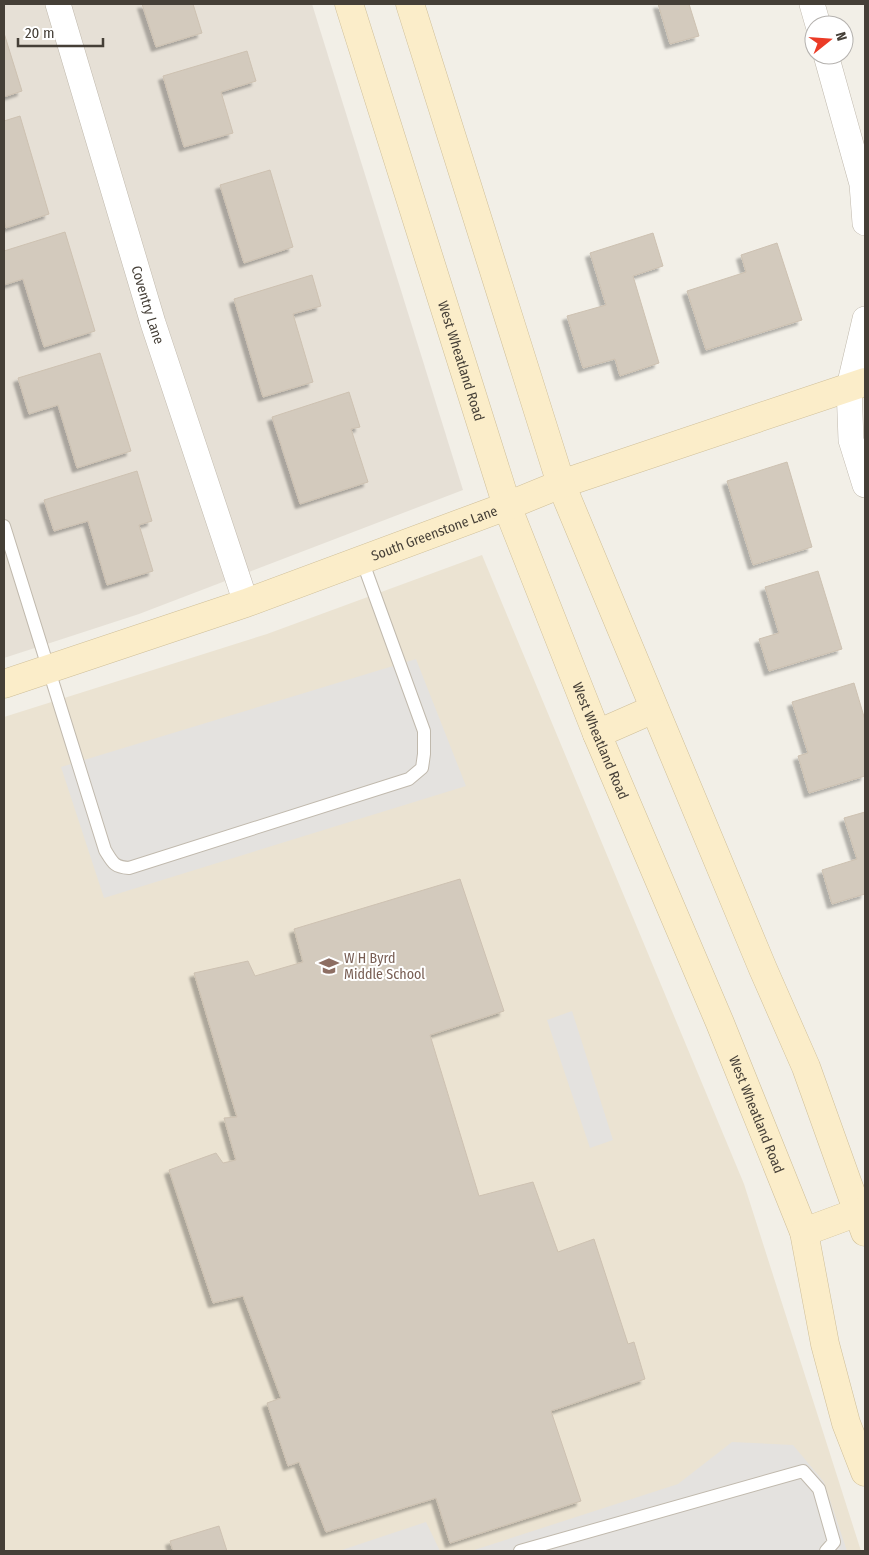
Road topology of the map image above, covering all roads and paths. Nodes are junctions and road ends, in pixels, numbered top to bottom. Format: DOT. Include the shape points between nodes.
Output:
graph roads {
  1 [pos="58,4"];
  2 [pos="349,4"];
  3 [pos="410,4"];
  4 [pos="829,65"];
  5 [pos="865,223"];
  6 [pos="865,319"];
  7 [pos="857,384"];
  8 [pos="561,484"];
  9 [pos="865,485"];
  10 [pos="507,506"];
  11 [pos="4,526"];
  12 [pos="362,560"];
  13 [pos="246,603"];
  14 [pos="48,669"];
  15 [pos="4,684"];
  16 [pos="654,709"];
  17 [pos="597,734"];
  18 [pos="862,1222"];
  19 [pos="804,1232"];
  20 [pos="865,1472"];
  21 [pos="520,1551"];
  22 [pos="826,1551"];
  1 -- 13 [label="street, Coventry Lane" via="153,323"];
  2 -- 10 [label="main road, West Wheatland Road"];
  3 -- 8 [label="main road"];
  4 -- 5 [label="street" via="862,184"];
  6 -- 7 [label="street"];
  7 -- 8 [label="main road, South Greenstone Lane"];
  7 -- 9 [label="street" via="851,440"];
  8 -- 10 [label="main road, South Greenstone Lane"];
  8 -- 16 [label="main road"];
  10 -- 12 [label="main road, South Greenstone Lane"];
  10 -- 17 [label="main road, West Wheatland Road"];
  11 -- 14 [label="lane"];
  12 -- 13 [label="main road, South Greenstone Lane"];
  12 -- 14 [label="lane" via="424,730 422,768 409,778 129,868 119,867 105,850"];
  13 -- 14 [label="main road, South Greenstone Lane"];
  14 -- 15 [label="main road, South Greenstone Lane"];
  16 -- 17 [label="main road"];
  16 -- 18 [label="main road" via="806,1066"];
  17 -- 19 [label="main road, West Wheatland Road" via="720,1023"];
  18 -- 19 [label="main road"];
  19 -- 20 [label="main road, West Wheatland Road" via="825,1344 846,1423"];
  21 -- 22 [label="lane" via="803,1471 820,1489 834,1542"];
}
